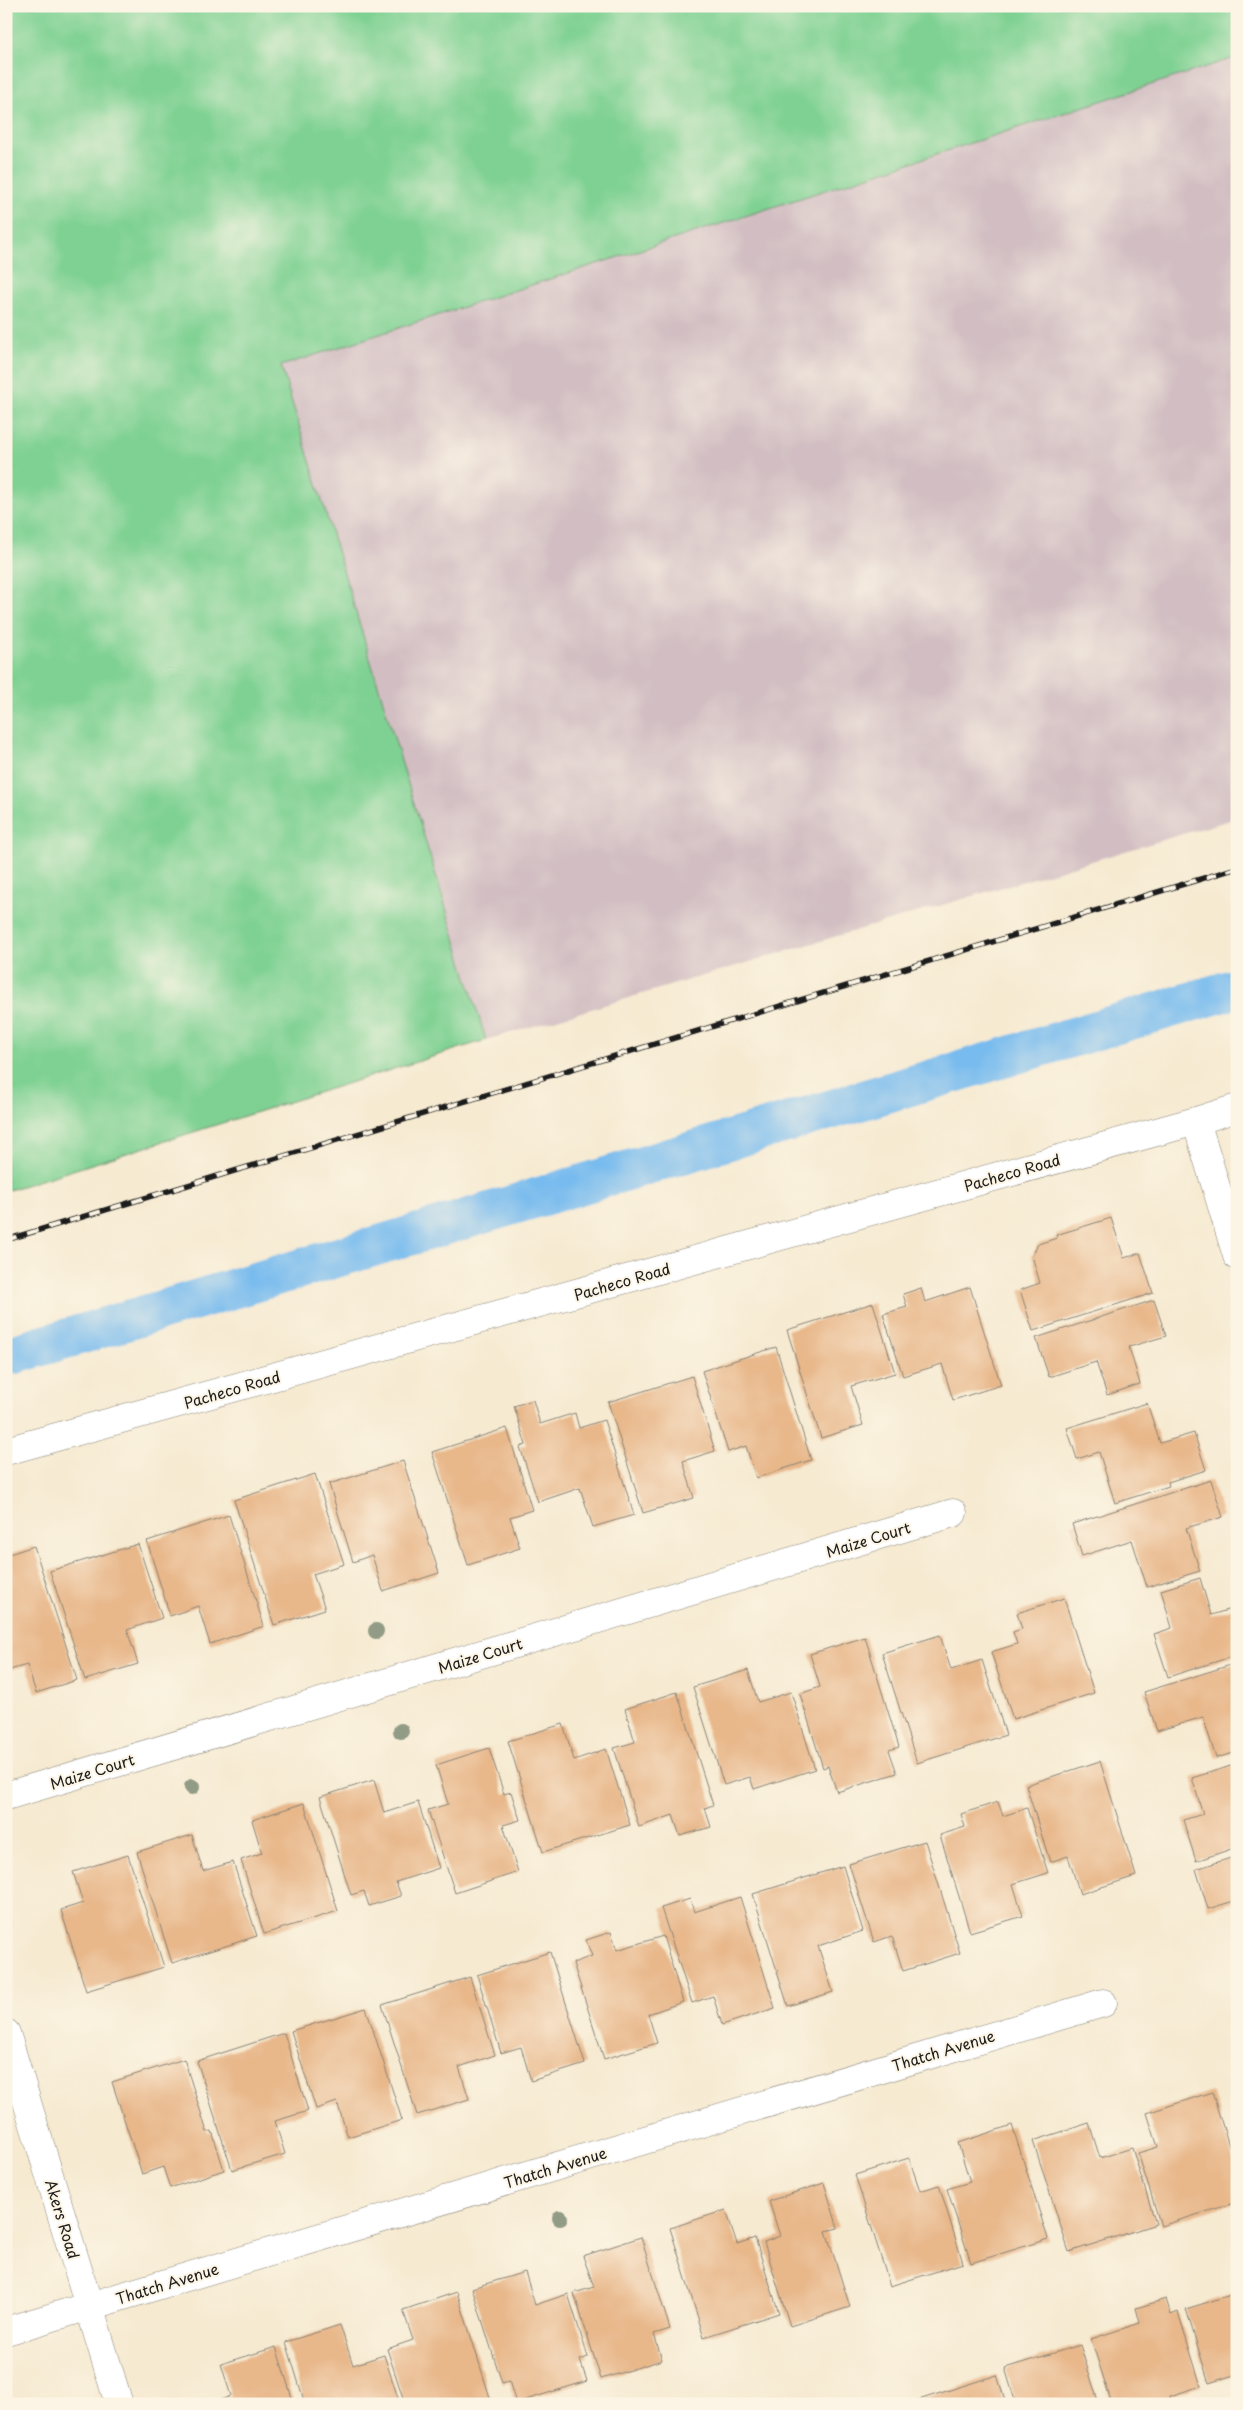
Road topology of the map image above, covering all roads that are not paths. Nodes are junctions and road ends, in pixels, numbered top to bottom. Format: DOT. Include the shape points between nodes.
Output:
graph roads {
  1 [pos="1237,1108"];
  2 [pos="1196,1121"];
  3 [pos="1237,1256"];
  4 [pos="6,1451"];
  5 [pos="953,1513"];
  6 [pos="6,1796"];
  7 [pos="1103,2002"];
  8 [pos="6,2034"];
  9 [pos="90,2306"];
  10 [pos="6,2331"];
  11 [pos="120,2404"];
  1 -- 2 [label="street, Pacheco Road"];
  2 -- 3 [label="street"];
  2 -- 4 [label="street, Pacheco Road"];
  5 -- 6 [label="street, Maize Court"];
  7 -- 9 [label="street, Thatch Avenue"];
  8 -- 9 [label="street, Akers Road"];
  9 -- 10 [label="street, Thatch Avenue"];
  9 -- 11 [label="street, Akers Road"];
}
